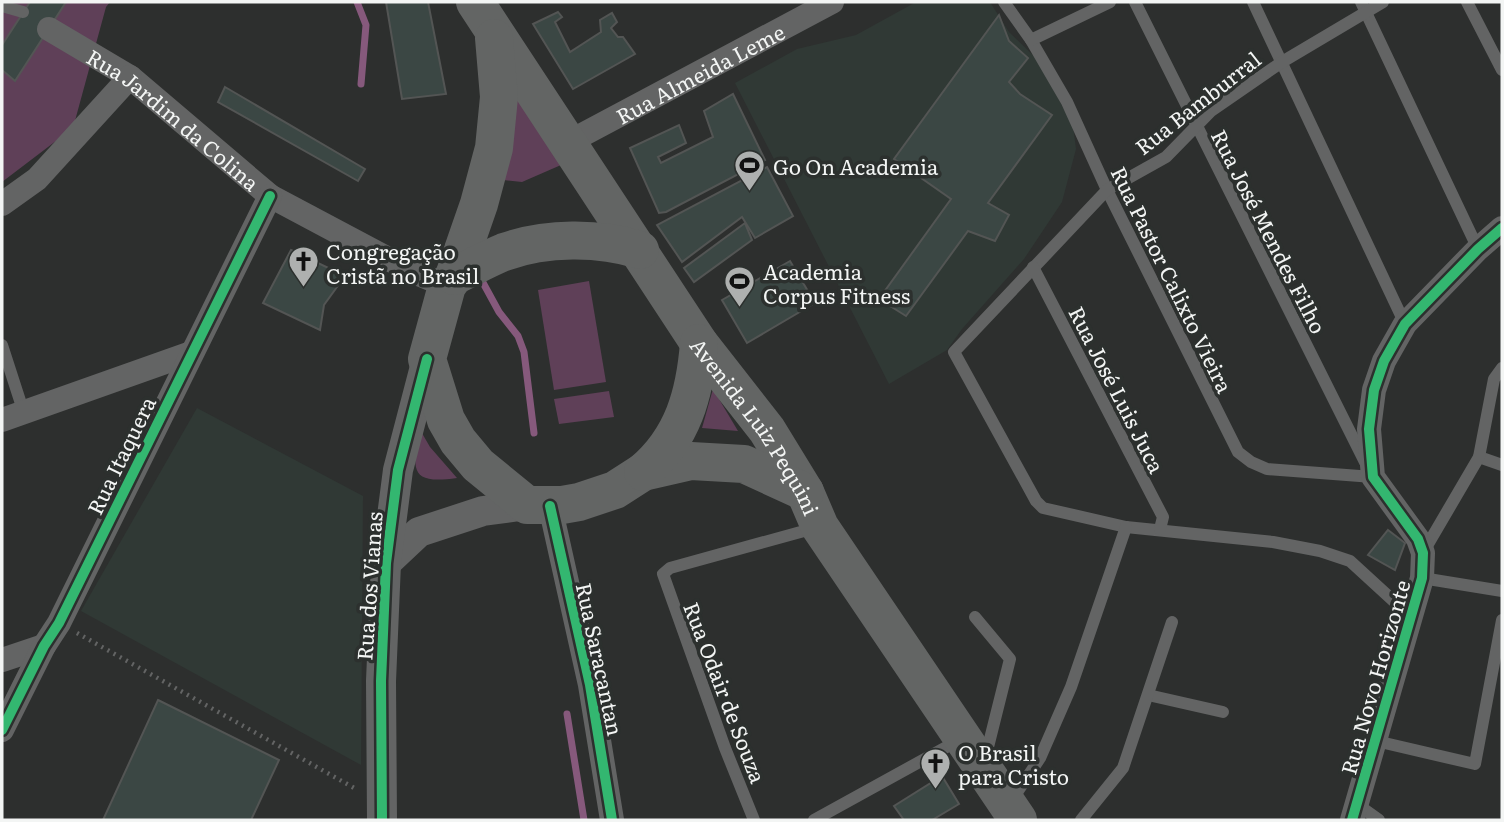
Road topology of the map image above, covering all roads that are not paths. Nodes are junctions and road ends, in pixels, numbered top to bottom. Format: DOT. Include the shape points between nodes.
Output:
graph roads {
  1 [pos="832,2"];
  2 [pos="1004,2"];
  3 [pos="1110,2"];
  4 [pos="1136,2"];
  5 [pos="1253,2"];
  6 [pos="1383,2"];
  7 [pos="1467,2"];
  8 [pos="2,6"];
  9 [pos="1364,7"];
  10 [pos="23,12"];
  11 [pos="484,17"];
  12 [pos="49,29"];
  13 [pos="1031,40"];
  14 [pos="1282,62"];
  15 [pos="1502,70"];
  16 [pos="130,77"];
  17 [pos="1195,125"];
  18 [pos="567,143"];
  19 [pos="1107,190"];
  20 [pos="270,196"];
  21 [pos="2,204"];
  22 [pos="1502,228"];
  23 [pos="1478,249"];
  24 [pos="640,250"];
  25 [pos="1033,267"];
  26 [pos="450,281"];
  27 [pos="1405,324"];
  28 [pos="699,343"];
  29 [pos="2,345"];
  30 [pos="191,354"];
  31 [pos="427,359"];
  32 [pos="1502,368"];
  33 [pos="13,416"];
  34 [pos="1479,457"];
  35 [pos="1502,464"];
  36 [pos="643,472"];
  37 [pos="1373,477"];
  38 [pos="805,492"];
  39 [pos="539,505"];
  40 [pos="820,527"];
  41 [pos="1126,527"];
  42 [pos="1160,529"];
  43 [pos="1423,553"];
  44 [pos="386,564"];
  45 [pos="1422,578"];
  46 [pos="1502,591"];
  47 [pos="1410,616"];
  48 [pos="975,617"];
  49 [pos="1502,620"];
  50 [pos="1172,622"];
  51 [pos="44,646"];
  52 [pos="2,660"];
  53 [pos="1148,695"];
  54 [pos="1223,712"];
  55 [pos="2,730"];
  56 [pos="961,739"];
  57 [pos="1376,741"];
  58 [pos="983,770"];
  59 [pos="382,812"];
  60 [pos="1013,813"];
  61 [pos="1355,813"];
  62 [pos="612,820"];
  63 [pos="754,820"];
  64 [pos="814,820"];
  65 [pos="1081,820"];
  66 [pos="1379,820"];
  1 -- 18 [label="street, Rua Almeida Leme"];
  2 -- 13 [label="lane, Rua Pastor Calixto Vieira"];
  3 -- 13 [label="lane"];
  4 -- 17 [label="lane, Rua José Mendes Filho"];
  5 -- 14 [label="lane"];
  6 -- 9 [label="lane, Rua Bamburral"];
  7 -- 15 [label="lane"];
  8 -- 10 [label="lane"];
  9 -- 14 [label="lane, Rua Bamburral"];
  9 -- 23 [label="lane"];
  11 -- 18 [label="main road, Avenida Luiz Pequini"];
  11 -- 26 [label="main road, Rua dos Vianas" via="499,97 495,148"];
  12 -- 16 [label="street, Rua Jardim da Colina"];
  13 -- 19 [label="lane, Rua Pastor Calixto Vieira" via="1068,102"];
  14 -- 17 [label="lane, Rua Bamburral"];
  14 -- 27 [label="lane"];
  16 -- 20 [label="street, Rua Jardim da Colina"];
  16 -- 21 [label="street" via="37,179"];
  17 -- 19 [label="lane, Rua Bamburral" via="1166,156"];
  17 -- 37 [label="lane, Rua José Mendes Filho"];
  18 -- 24 [label="main road, Avenida Luiz Pequini"];
  19 -- 25 [label="lane, Rua Bamburral"];
  19 -- 37 [label="lane, Rua Pastor Calixto Vieira" via="1238,452 1267,469"];
  20 -- 26 [label="street, Rua Jardim da Colina" via="411,271"];
  20 -- 30 [label="street, Rua Itaquera"];
  22 -- 23 [label="street"];
  23 -- 27 [label="street"];
  24 -- 26 [label="main road" via="598,241 540,244 506,252"];
  24 -- 28 [label="main road, Avenida Luiz Pequini"];
  25 -- 41 [label="lane, Rua Bamburral" via="954,352 1043,508"];
  25 -- 42 [label="lane, Rua José Luis Juca" via="1163,517"];
  26 -- 31 [label="main road, Rua dos Vianas"];
  27 -- 37 [label="street" via="1374,390 1369,429"];
  28 -- 36 [label="main road" via="692,395 682,423 666,450"];
  28 -- 38 [label="main road, Avenida Luiz Pequini" via="767,430"];
  29 -- 33 [label="lane"];
  30 -- 33 [label="street"];
  30 -- 51 [label="street, Rua Itaquera"];
  31 -- 39 [label="main road" via="446,420 458,441 478,465"];
  31 -- 44 [label="street, Rua dos Vianas" via="398,470"];
  32 -- 34 [label="lane" via="1494,379"];
  34 -- 35 [label="lane"];
  34 -- 43 [label="lane"];
  36 -- 38 [label="main road" via="691,461 744,464"];
  36 -- 39 [label="main road" via="615,490 579,502"];
  37 -- 43 [label="street, Rua Novo Horizonte" via="1409,524"];
  38 -- 40 [label="main road, Avenida Luiz Pequini"];
  39 -- 44 [label="street, Rua dos Vianas" via="483,511 419,532"];
  39 -- 62 [label="street, Rua Saracantan" via="590,685"];
  40 -- 56 [label="main road, Avenida Luiz Pequini"];
  40 -- 63 [label="lane, Rua Odair de Souza" via="663,573"];
  41 -- 42 [label="lane"];
  41 -- 60 [label="lane" via="1071,687"];
  42 -- 47 [label="lane" via="1273,542 1350,561"];
  43 -- 45 [label="street, Rua Novo Horizonte"];
  44 -- 59 [label="street, Rua dos Vianas"];
  45 -- 46 [label="lane"];
  45 -- 47 [label="street, Rua Novo Horizonte"];
  47 -- 57 [label="street, Rua Novo Horizonte"];
  48 -- 58 [label="lane" via="1010,659"];
  49 -- 57 [label="lane" via="1475,764"];
  50 -- 53 [label="lane"];
  51 -- 52 [label="street"];
  51 -- 55 [label="street, Rua Itaquera"];
  53 -- 54 [label="lane"];
  53 -- 65 [label="lane" via="1123,768"];
  56 -- 58 [label="main road, Avenida Luiz Pequini"];
  56 -- 64 [label="lane"];
  57 -- 61 [label="street, Rua Novo Horizonte"];
  58 -- 60 [label="main road, Avenida Luiz Pequini"];
  61 -- 66 [label="lane"];
}
